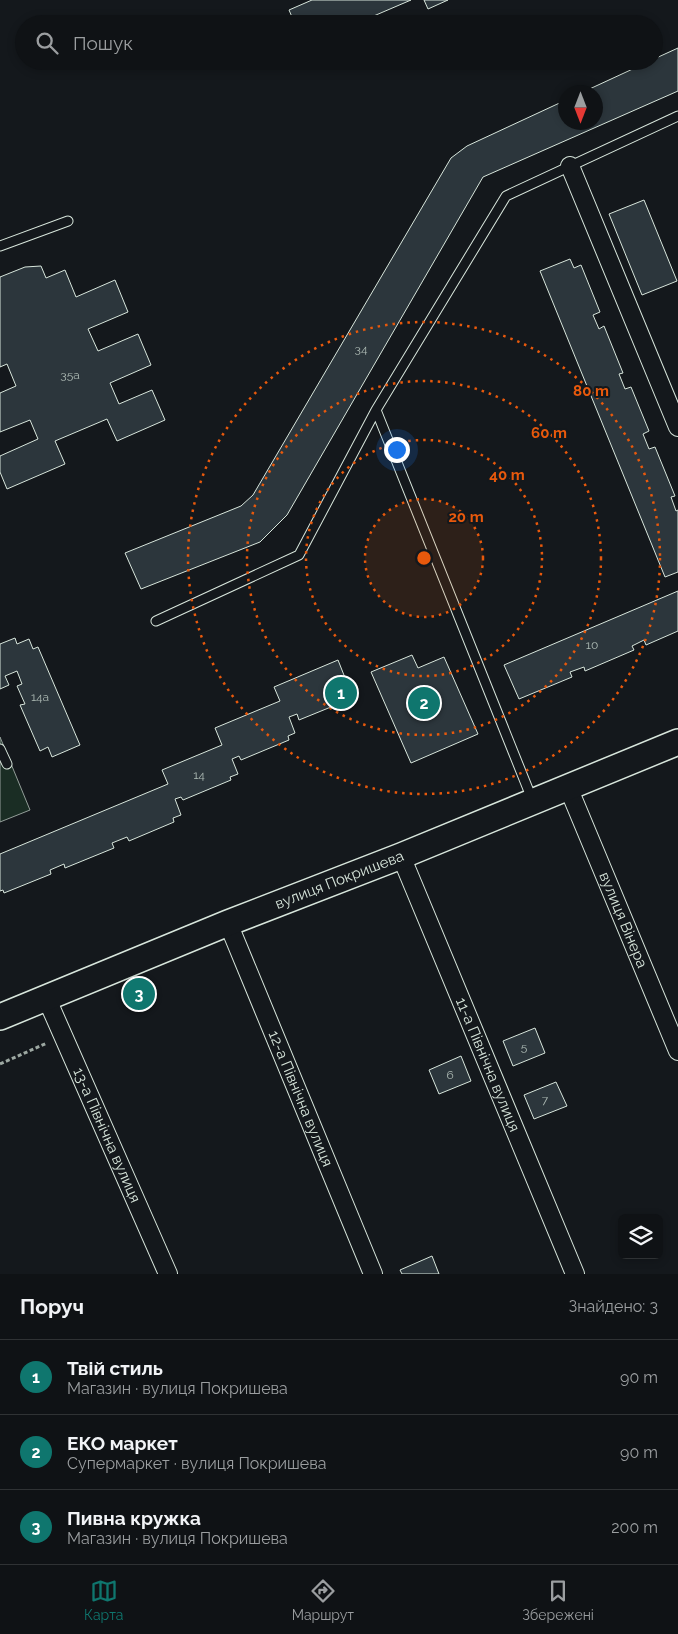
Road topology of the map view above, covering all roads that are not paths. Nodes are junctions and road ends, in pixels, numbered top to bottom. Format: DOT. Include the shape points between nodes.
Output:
graph roads {
  1 [pos="678,116"];
  2 [pos="570,166"];
  3 [pos="68,221"];
  4 [pos="0,246"];
  5 [pos="376,410"];
  6 [pos="678,427"];
  7 [pos="156,621"];
  8 [pos="678,742"];
  9 [pos="0,749"];
  10 [pos="7,764"];
  11 [pos="568,787"];
  12 [pos="533,802"];
  13 [pos="400,856"];
  14 [pos="228,923"];
  15 [pos="46,997"];
  16 [pos="0,1018"];
  17 [pos="678,1051"];
  18 [pos="168,1274"];
  19 [pos="373,1274"];
  20 [pos="575,1274"];
  1 -- 2 [label="lane"];
  2 -- 5 [label="lane" via="506,196"];
  2 -- 6 [label="street"];
  3 -- 4 [label="lane"];
  5 -- 7 [label="lane" via="299,555"];
  5 -- 12 [label="lane"];
  8 -- 11 [label="street, вулиця Покришева"];
  9 -- 10 [label="lane"];
  11 -- 12 [label="street, вулиця Покришева"];
  11 -- 17 [label="street, вулиця Вінера"];
  12 -- 13 [label="street, вулиця Покришева"];
  13 -- 14 [label="street, вулиця Покришева"];
  13 -- 20 [label="street, 11-а Північна вулиця"];
  14 -- 15 [label="street, вулиця Покришева"];
  14 -- 19 [label="street, 12-а Північна вулиця"];
  15 -- 16 [label="street, вулиця Покришева"];
  15 -- 18 [label="street, 13-а Північна вулиця"];
}
